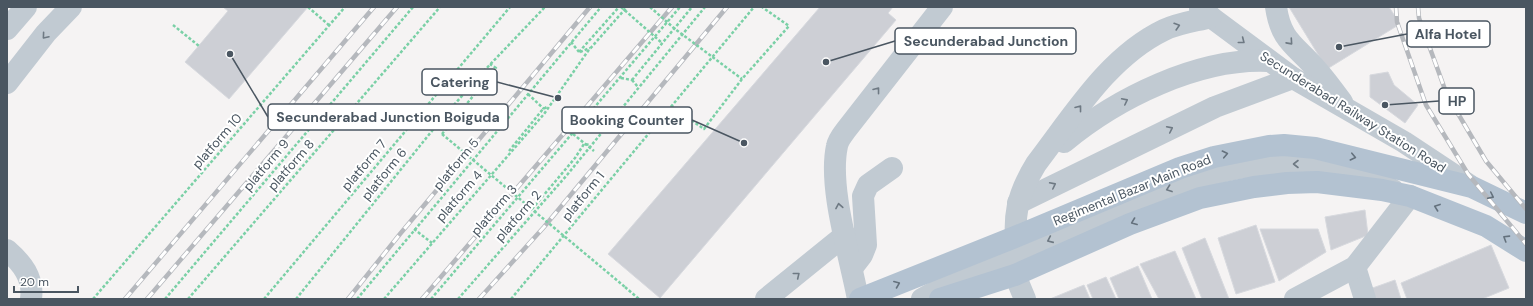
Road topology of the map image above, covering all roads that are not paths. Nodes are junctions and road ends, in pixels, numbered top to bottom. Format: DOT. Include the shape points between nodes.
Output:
graph roads {
  1 [pos="26,7"];
  2 [pos="71,7"];
  3 [pos="942,7"];
  4 [pos="1276,7"];
  5 [pos="1204,12"];
  6 [pos="7,29"];
  7 [pos="1268,61"];
  8 [pos="1293,78"];
  9 [pos="7,83"];
  10 [pos="1348,109"];
  11 [pos="1036,164"];
  12 [pos="892,168"];
  13 [pos="1472,187"];
  14 [pos="1404,195"];
  15 [pos="1018,203"];
  16 [pos="1526,213"];
  17 [pos="845,235"];
  18 [pos="1017,245"];
  19 [pos="7,250"];
  20 [pos="1526,251"];
  21 [pos="1355,267"];
  22 [pos="852,268"];
  23 [pos="1015,275"];
  24 [pos="1300,298"];
  25 [pos="31,299"];
  26 [pos="766,299"];
  27 [pos="859,299"];
  28 [pos="922,299"];
  29 [pos="940,299"];
  30 [pos="1025,299"];
  31 [pos="1365,299"];
  1 -- 6 [label="street"];
  2 -- 9 [label="street, one-way"];
  17 -- 3 [label="street, one-way" via="836,184 837,144"];
  4 -- 10 [label="street, one-way" via="1283,35 1317,69"];
  5 -- 7 [label="street, Secunderabad Railway Station Road, one-way"];
  11 -- 5 [label="street, one-way" via="1110,70 1130,52 1165,30"];
  7 -- 8 [label="street, Secunderabad Railway Station Road"];
  11 -- 7 [label="street, one-way" via="1107,110 1139,94 1221,64 1250,60"];
  8 -- 10 [label="street, Secunderabad Railway Station Road"];
  15 -- 8 [label="street, one-way" via="1215,107"];
  10 -- 13 [label="street, Secunderabad Railway Station Road"];
  11 -- 15 [label="street"];
  12 -- 22 [label="street" via="865,189 863,196 866,245"];
  13 -- 16 [label="main road, Regimental Bazar Main Road, one-way"];
  18 -- 13 [label="main road, Regimental Bazar Main Road, one-way" via="1180,168 1214,156 1269,146 1315,148"];
  14 -- 18 [label="street, one-way" via="1365,176 1331,167 1254,164 1202,177"];
  20 -- 14 [label="main road, one-way" via="1486,226"];
  14 -- 21 [label="street"];
  14 -- 23 [label="main road, one-way" via="1317,182 1287,183 1226,192 1200,198 1130,224"];
  15 -- 18 [label="street" via="1015,224"];
  17 -- 22 [label="street"];
  26 -- 17 [label="street, one-way"];
  27 -- 18 [label="main road, Regimental Bazar Main Road, one-way"];
  18 -- 28 [label="street"];
  19 -- 25 [label="street" via="28,273"];
  21 -- 24 [label="street"];
  21 -- 31 [label="street"];
  22 -- 27 [label="street"];
  23 -- 29 [label="main road"];
  23 -- 30 [label="street"];
}
